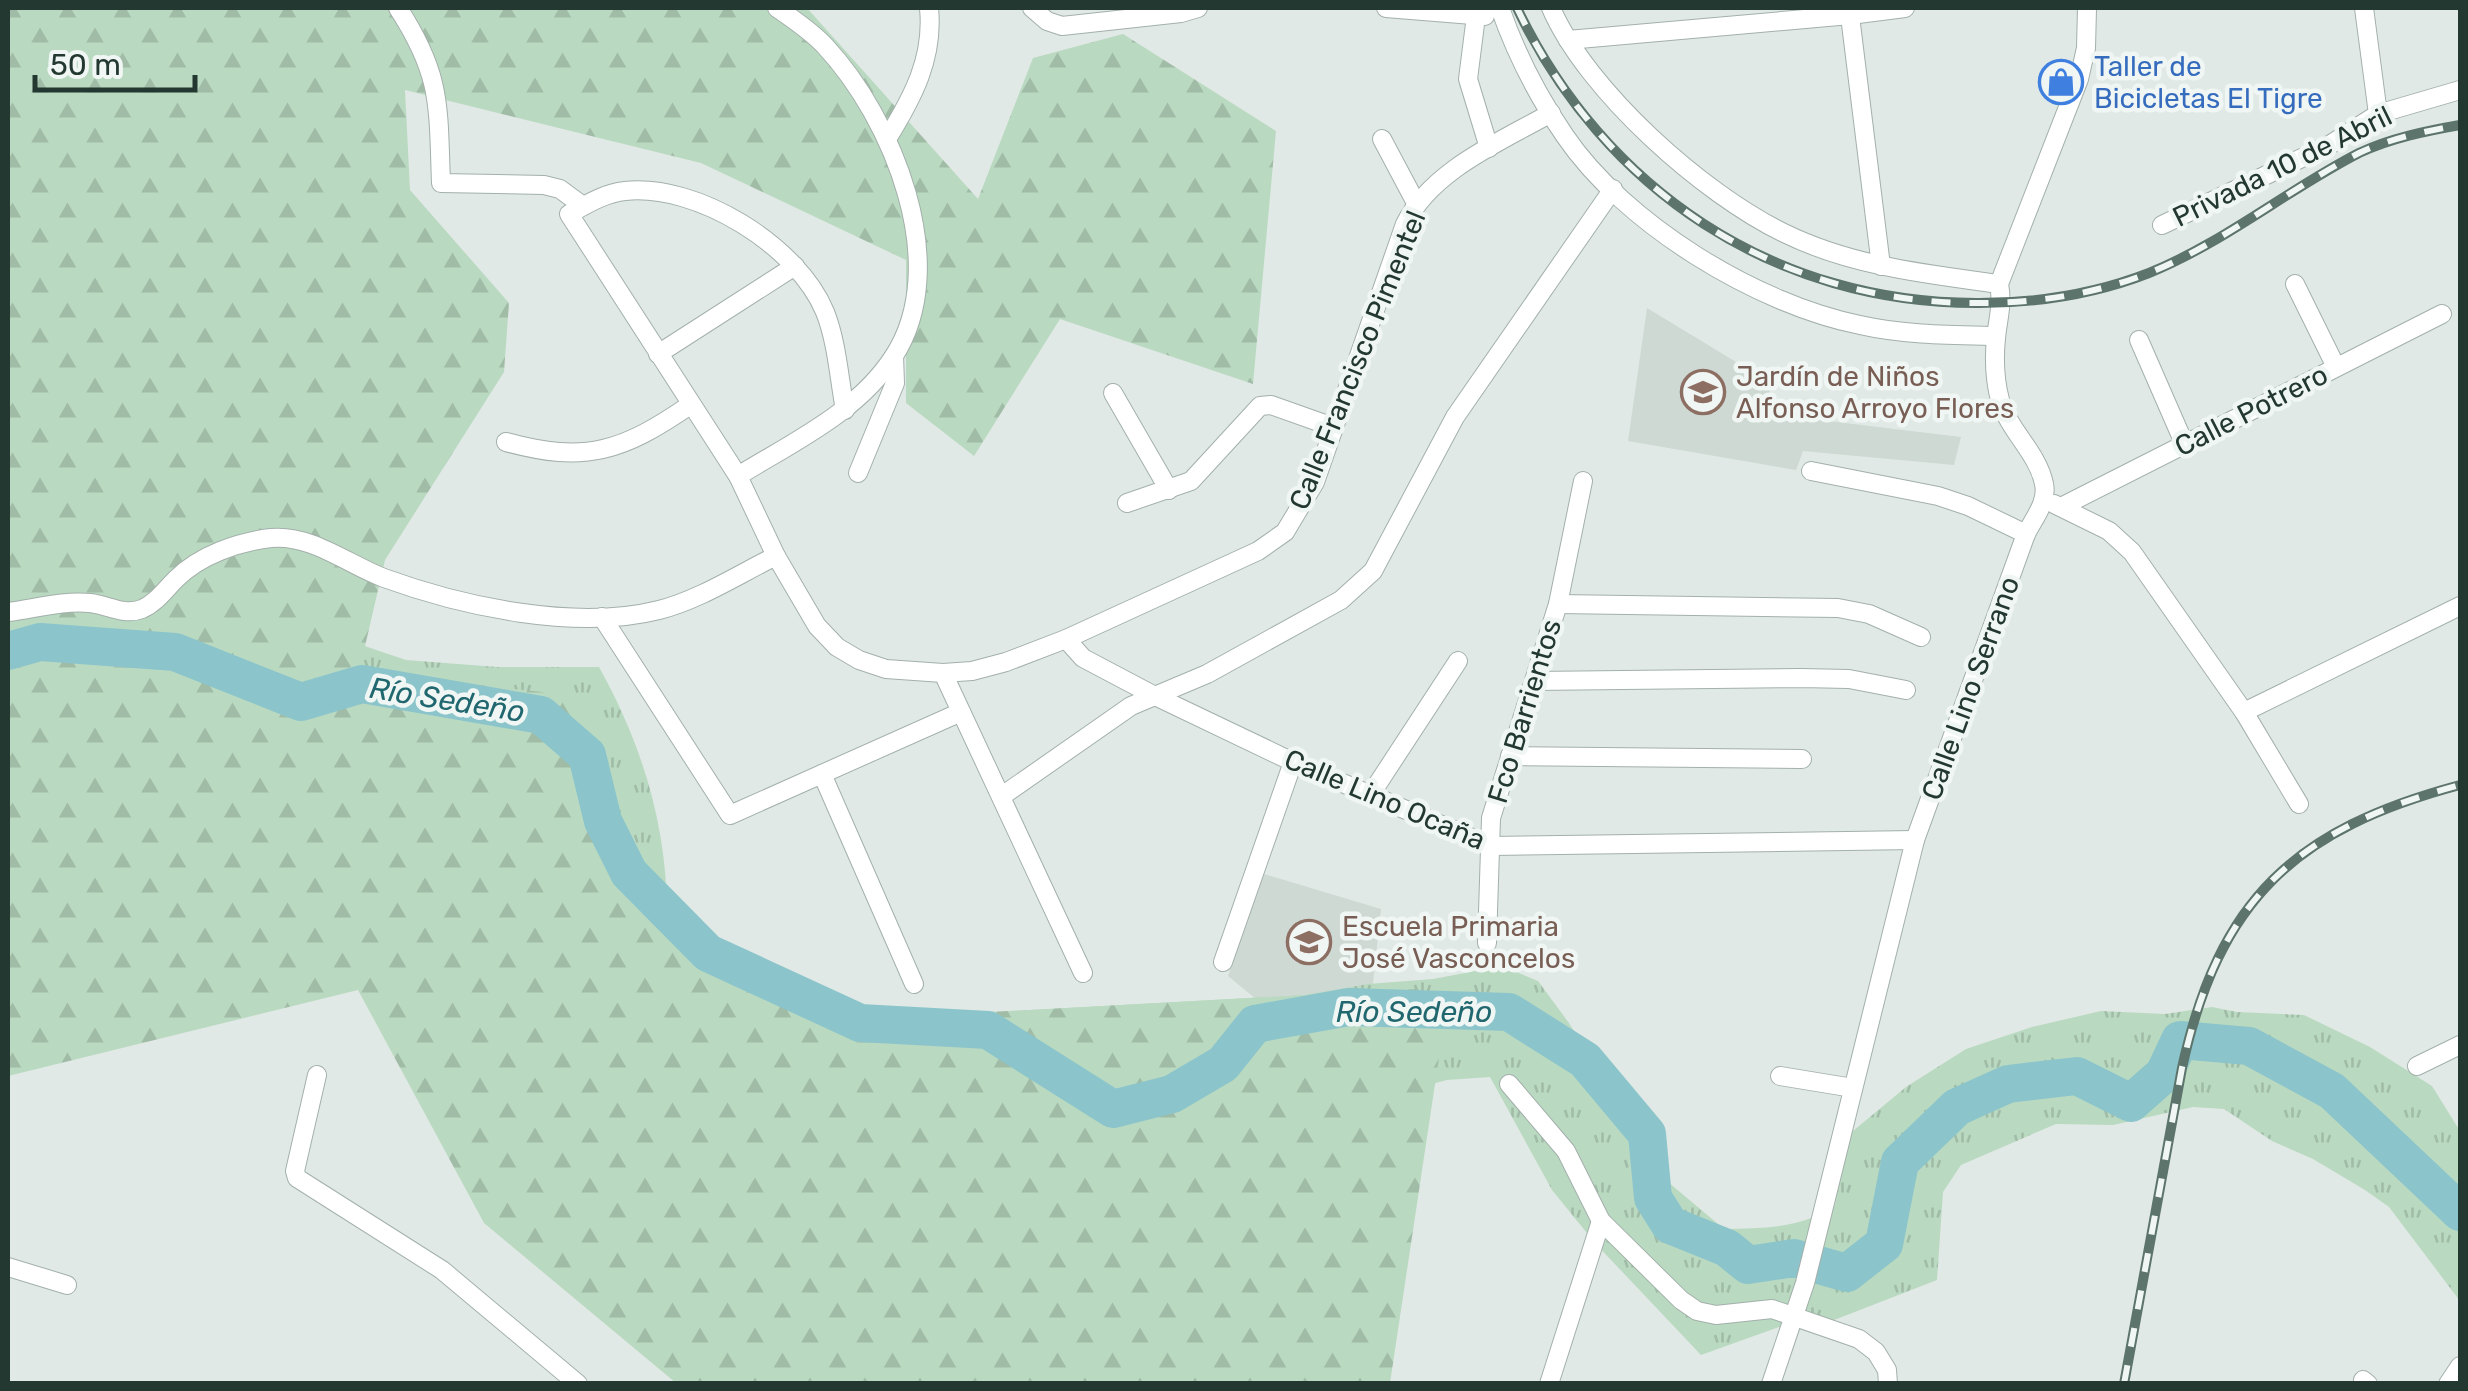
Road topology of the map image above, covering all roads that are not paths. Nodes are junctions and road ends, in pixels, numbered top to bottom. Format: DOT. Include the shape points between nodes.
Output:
graph roads {
  1 [pos="398,8"];
  2 [pos="777,8"];
  3 [pos="929,8"];
  4 [pos="1032,8"];
  5 [pos="1198,8"];
  6 [pos="1386,8"];
  7 [pos="1551,8"];
  8 [pos="1905,8"];
  9 [pos="2087,8"];
  10 [pos="2364,8"];
  11 [pos="1501,12"];
  12 [pos="1849,12"];
  13 [pos="1476,16"];
  14 [pos="1568,40"];
  15 [pos="2460,90"];
  16 [pos="1551,113"];
  17 [pos="2378,114"];
  18 [pos="887,139"];
  19 [pos="1382,139"];
  20 [pos="1489,148"];
  21 [pos="1614,189"];
  22 [pos="1416,203"];
  23 [pos="583,206"];
  24 [pos="2162,225"];
  25 [pos="795,266"];
  26 [pos="1881,266"];
  27 [pos="1999,284"];
  28 [pos="2295,284"];
  29 [pos="2442,314"];
  30 [pos="1996,336"];
  31 [pos="2139,340"];
  32 [pos="658,354"];
  33 [pos="894,356"];
  34 [pos="2336,367"];
  35 [pos="1113,393"];
  36 [pos="690,405"];
  37 [pos="845,410"];
  38 [pos="1334,427"];
  39 [pos="506,442"];
  40 [pos="2184,443"];
  41 [pos="1811,472"];
  42 [pos="858,473"];
  43 [pos="738,476"];
  44 [pos="1583,481"];
  45 [pos="1168,490"];
  46 [pos="1127,503"];
  47 [pos="2053,503"];
  48 [pos="2026,534"];
  49 [pos="776,556"];
  50 [pos="1558,604"];
  51 [pos="2460,606"];
  52 [pos="8,612"];
  53 [pos="602,617"];
  54 [pos="1921,637"];
  55 [pos="1066,639"];
  56 [pos="1458,661"];
  57 [pos="943,674"];
  58 [pos="1534,681"];
  59 [pos="1906,690"];
  60 [pos="1155,696"];
  61 [pos="961,712"];
  62 [pos="2244,712"];
  63 [pos="1510,756"];
  64 [pos="1802,759"];
  65 [pos="1293,762"];
  66 [pos="822,774"];
  67 [pos="1371,794"];
  68 [pos="1002,796"];
  69 [pos="2298,804"];
  70 [pos="1915,840"];
  71 [pos="1491,846"];
  72 [pos="1487,943"];
  73 [pos="1223,962"];
  74 [pos="1083,973"];
  75 [pos="914,984"];
  76 [pos="2460,1045"];
  77 [pos="2417,1066"];
  78 [pos="318,1075"];
  79 [pos="1780,1076"];
  80 [pos="1510,1084"];
  81 [pos="1852,1088"];
  82 [pos="1601,1221"];
  83 [pos="8,1268"];
  84 [pos="68,1285"];
  85 [pos="1794,1317"];
  86 [pos="2460,1366"];
  87 [pos="578,1384"];
  88 [pos="1549,1384"];
  89 [pos="1771,1384"];
  90 [pos="1888,1384"];
  91 [pos="2448,1384"];
  1 -- 23 [label="street" via="429,62 437,91 441,183 544,184"];
  2 -- 18 [label="street" via="824,46"];
  3 -- 18 [label="street" via="929,50 910,102"];
  4 -- 5 [label="street" via="1062,26"];
  6 -- 13 [label="street"];
  7 -- 14 [label="street"];
  8 -- 12 [label="street"];
  9 -- 27 [label="street" via="2079,78"];
  10 -- 17 [label="street"];
  11 -- 13 [label="street"];
  11 -- 16 [label="street"];
  12 -- 14 [label="street"];
  12 -- 26 [label="street"];
  13 -- 20 [label="street" via="1468,79"];
  14 -- 26 [label="street" via="1628,115 1740,207 1784,234"];
  15 -- 17 [label="street, Privada 10 de Abril"];
  16 -- 20 [label="street, Calle Francisco Pimentel"];
  16 -- 21 [label="street"];
  17 -- 24 [label="street, Privada 10 de Abril" via="2331,144"];
  18 -- 33 [label="street" via="917,232 918,297"];
  19 -- 22 [label="street"];
  20 -- 22 [label="street, Calle Francisco Pimentel"];
  21 -- 30 [label="street" via="1698,256 1808,312 1862,326"];
  21 -- 60 [label="street" via="1455,417 1360,586 1207,674"];
  22 -- 38 [label="street, Calle Francisco Pimentel"];
  23 -- 25 [label="street" via="626,191 664,194 739,222"];
  23 -- 32 [label="street, Calle Francisco Pimentel" via="569,214"];
  25 -- 32 [label="street"];
  25 -- 37 [label="street" via="824,311"];
  26 -- 27 [label="street"];
  27 -- 30 [label="street" via="2003,303"];
  28 -- 34 [label="street"];
  29 -- 34 [label="street, Calle Potrero"];
  30 -- 47 [label="street" via="2001,402"];
  31 -- 40 [label="street"];
  32 -- 36 [label="street, Calle Francisco Pimentel"];
  33 -- 37 [label="street"];
  33 -- 42 [label="street" via="895,382"];
  34 -- 40 [label="street, Calle Potrero"];
  35 -- 45 [label="street"];
  36 -- 39 [label="street" via="624,444 584,454 544,453"];
  36 -- 43 [label="street, Calle Francisco Pimentel"];
  37 -- 43 [label="street"];
  38 -- 45 [label="street" via="1260,406 1201,473"];
  38 -- 55 [label="street, Calle Francisco Pimentel" via="1286,532"];
  40 -- 47 [label="street, Calle Potrero"];
  41 -- 48 [label="street" via="1938,496"];
  43 -- 49 [label="street, Calle Francisco Pimentel"];
  44 -- 50 [label="street, Fco Barrientos"];
  45 -- 46 [label="street"];
  47 -- 48 [label="street, Calle Lino Serrano"];
  47 -- 62 [label="street" via="2132,552"];
  48 -- 70 [label="street, Calle Lino Serrano"];
  49 -- 53 [label="street" via="659,610"];
  49 -- 57 [label="street, Calle Francisco Pimentel" via="837,647 886,669"];
  50 -- 54 [label="street" via="1838,608"];
  50 -- 58 [label="street, Fco Barrientos"];
  51 -- 62 [label="street"];
  52 -- 53 [label="street" via="88,602 129,612 154,602 197,562 271,538 291,539 421,590 534,614"];
  53 -- 66 [label="street" via="730,815"];
  55 -- 57 [label="street, Calle Francisco Pimentel" via="1006,662"];
  55 -- 60 [label="street, Calle Lino Ocaña" via="1083,658"];
  56 -- 67 [label="street"];
  57 -- 61 [label="street"];
  58 -- 59 [label="street" via="1848,679"];
  58 -- 63 [label="street, Fco Barrientos"];
  60 -- 65 [label="street, Calle Lino Ocaña"];
  60 -- 68 [label="street"];
  61 -- 66 [label="street"];
  61 -- 68 [label="street"];
  62 -- 69 [label="street"];
  63 -- 64 [label="street"];
  63 -- 71 [label="street, Fco Barrientos" via="1491,818"];
  65 -- 67 [label="street, Calle Lino Ocaña"];
  65 -- 73 [label="street"];
  66 -- 75 [label="street"];
  67 -- 71 [label="street, Calle Lino Ocaña"];
  68 -- 74 [label="street"];
  70 -- 71 [label="street, Calle Lino Ocaña"];
  70 -- 81 [label="street, Calle Lino Serrano"];
  71 -- 72 [label="street, Fco Barrientos"];
  76 -- 77 [label="street"];
  78 -- 87 [label="street" via="296,1178 442,1270"];
  79 -- 81 [label="street"];
  80 -- 82 [label="street" via="1566,1152"];
  81 -- 85 [label="street, Calle Lino Serrano"];
  82 -- 85 [label="street" via="1698,1311 1759,1308"];
  82 -- 88 [label="street"];
  83 -- 84 [label="street"];
  85 -- 89 [label="street, Calle Lino Serrano"];
  85 -- 90 [label="street" via="1859,1338 1876,1352"];
  86 -- 91 [label="street"];
}
